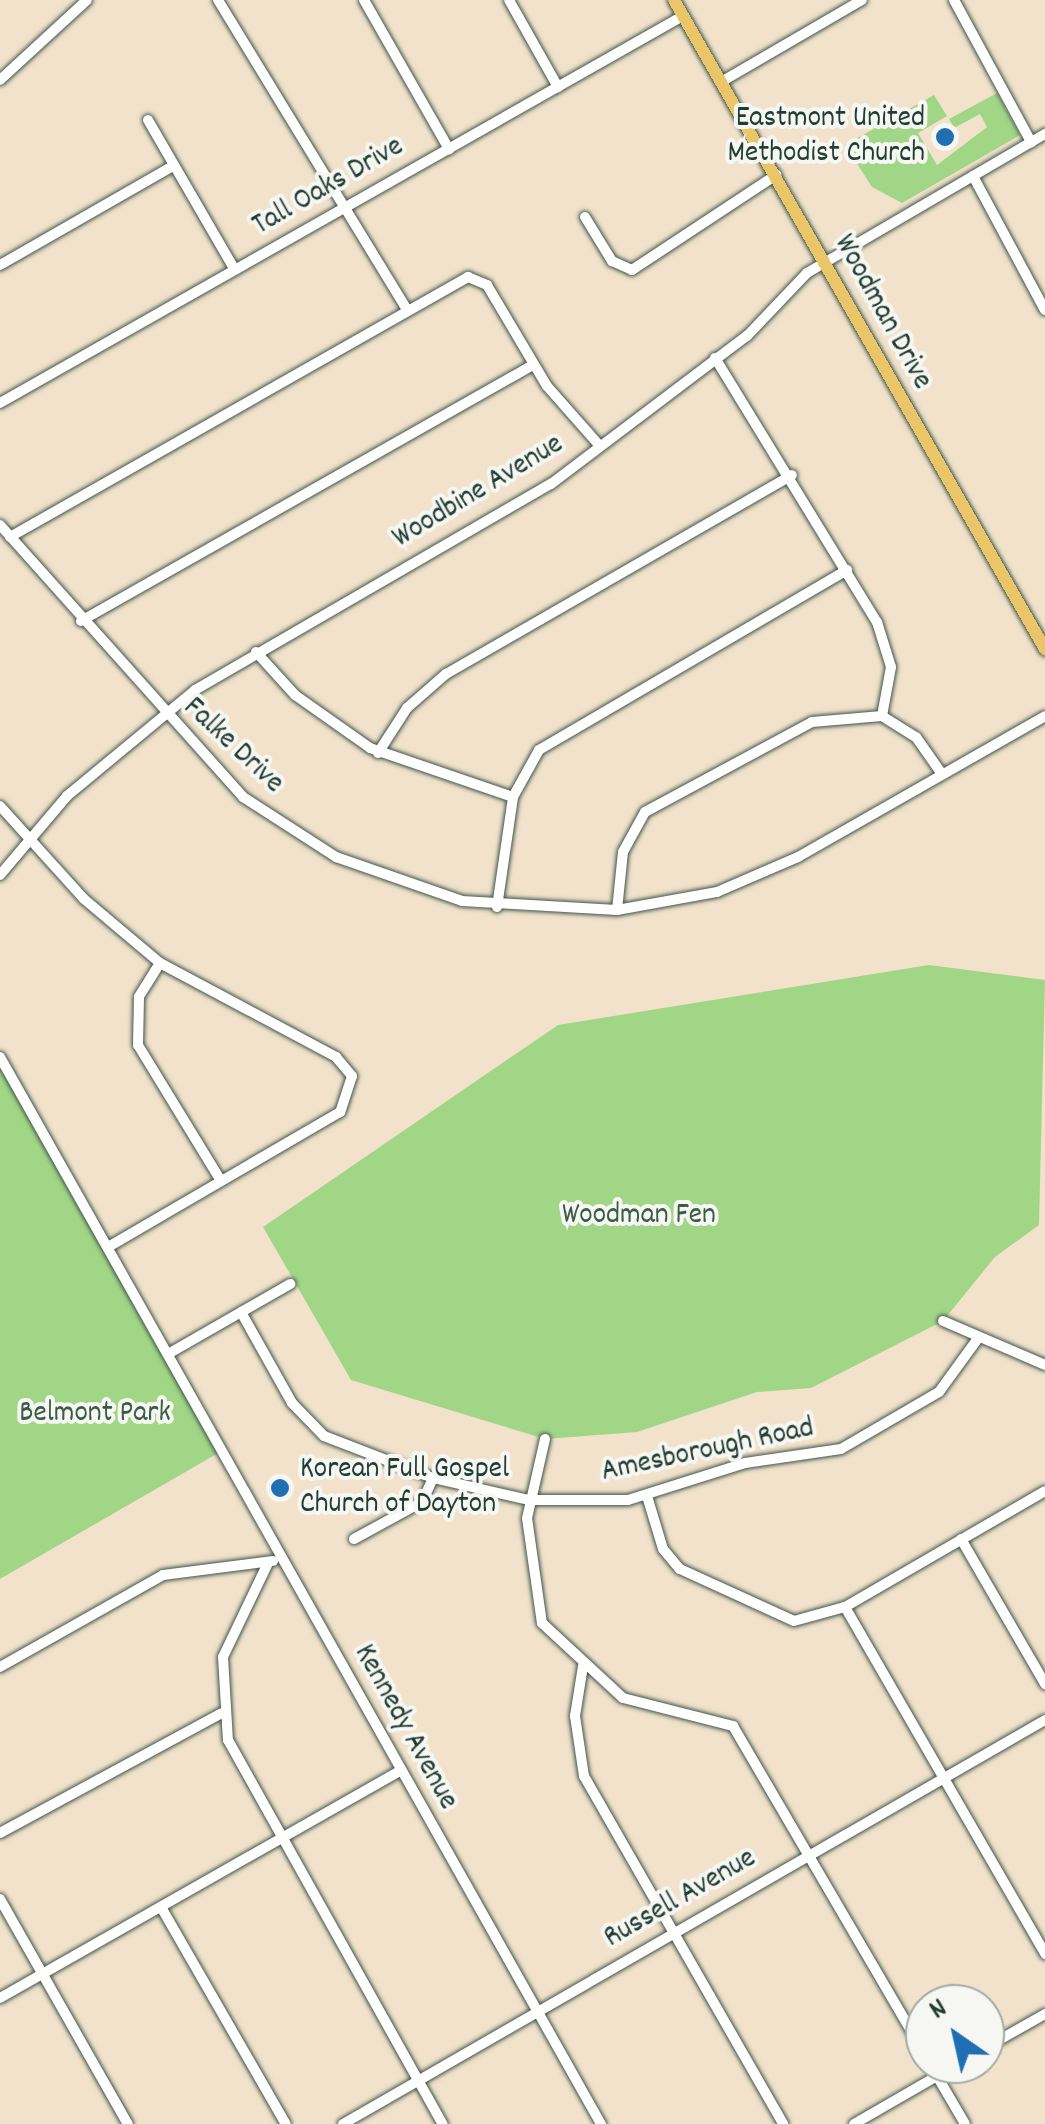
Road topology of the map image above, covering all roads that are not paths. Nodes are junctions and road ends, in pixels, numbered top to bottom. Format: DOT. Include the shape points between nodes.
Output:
graph roads {
  1 [pos="218,0"];
  2 [pos="364,0"];
  3 [pos="509,0"];
  4 [pos="674,0"];
  5 [pos="862,0"];
  6 [pos="954,0"];
  7 [pos="84,1"];
  8 [pos="683,16"];
  9 [pos="0,80"];
  10 [pos="721,82"];
  11 [pos="558,87"];
  12 [pos="148,120"];
  13 [pos="1045,134"];
  14 [pos="1032,142"];
  15 [pos="449,149"];
  16 [pos="174,166"];
  17 [pos="776,175"];
  18 [pos="974,176"];
  19 [pos="348,207"];
  20 [pos="585,216"];
  21 [pos="824,263"];
  22 [pos="0,264"];
  23 [pos="235,270"];
  24 [pos="406,308"];
  25 [pos="1045,310"];
  26 [pos="715,358"];
  27 [pos="533,365"];
  28 [pos="0,403"];
  29 [pos="599,445"];
  30 [pos="792,475"];
  31 [pos="0,526"];
  32 [pos="10,537"];
  33 [pos="847,570"];
  34 [pos="81,621"];
  35 [pos="1045,650"];
  36 [pos="256,652"];
  37 [pos="162,716"];
  38 [pos="882,716"];
  39 [pos="1045,716"];
  40 [pos="378,753"];
  41 [pos="942,774"];
  42 [pos="512,797"];
  43 [pos="0,806"];
  44 [pos="29,840"];
  45 [pos="0,876"];
  46 [pos="497,907"];
  47 [pos="618,910"];
  48 [pos="160,963"];
  49 [pos="0,1056"];
  50 [pos="221,1181"];
  51 [pos="108,1247"];
  52 [pos="290,1284"];
  53 [pos="241,1312"];
  54 [pos="944,1320"];
  55 [pos="979,1338"];
  56 [pos="168,1354"];
  57 [pos="1045,1365"];
  58 [pos="545,1439"];
  59 [pos="432,1478"];
  60 [pos="1045,1490"];
  61 [pos="647,1496"];
  62 [pos="529,1500"];
  63 [pos="354,1539"];
  64 [pos="961,1539"];
  65 [pos="280,1557"];
  66 [pos="268,1564"];
  67 [pos="845,1607"];
  68 [pos="583,1666"];
  69 [pos="0,1667"];
  70 [pos="1045,1684"];
  71 [pos="222,1714"];
  72 [pos="1045,1720"];
  73 [pos="400,1772"];
  74 [pos="944,1778"];
  75 [pos="0,1833"];
  76 [pos="280,1840"];
  77 [pos="810,1855"];
  78 [pos="0,1899"];
  79 [pos="161,1907"];
  80 [pos="674,1934"];
  81 [pos="1045,1954"];
  82 [pos="43,1976"];
  83 [pos="0,1998"];
  84 [pos="537,2012"];
  85 [pos="1045,2014"];
  86 [pos="905,2020"];
  87 [pos="1005,2037"];
  88 [pos="418,2080"];
  89 [pos="923,2084"];
  90 [pos="942,2084"];
  91 [pos="128,2124"];
  92 [pos="286,2124"];
  93 [pos="343,2124"];
  94 [pos="442,2124"];
  95 [pos="601,2124"];
  96 [pos="783,2124"];
  97 [pos="854,2124"];
  98 [pos="965,2124"];
  1 -- 19 [label="street"];
  2 -- 15 [label="street"];
  3 -- 11 [label="street"];
  4 -- 8 [label="main road, Woodman Drive"];
  5 -- 10 [label="street"];
  6 -- 14 [label="street"];
  7 -- 9 [label="street"];
  8 -- 10 [label="main road, Woodman Drive"];
  8 -- 11 [label="street, Tall Oaks Drive"];
  10 -- 17 [label="main road, Woodman Drive"];
  11 -- 15 [label="street, Tall Oaks Drive"];
  12 -- 16 [label="street"];
  13 -- 14 [label="street, Woodbine Avenue"];
  14 -- 18 [label="street, Woodbine Avenue"];
  15 -- 19 [label="street, Tall Oaks Drive"];
  16 -- 22 [label="street"];
  16 -- 23 [label="street"];
  17 -- 20 [label="street" via="632,270 612,261"];
  17 -- 21 [label="main road, Woodman Drive"];
  18 -- 21 [label="street, Woodbine Avenue"];
  18 -- 25 [label="street"];
  19 -- 23 [label="street, Tall Oaks Drive"];
  19 -- 24 [label="street"];
  21 -- 26 [label="street, Woodbine Avenue"];
  21 -- 35 [label="main road, Woodman Drive"];
  23 -- 28 [label="street, Tall Oaks Drive"];
  24 -- 27 [label="street" via="459,279 481,280"];
  24 -- 32 [label="street"];
  26 -- 29 [label="street, Woodbine Avenue"];
  26 -- 30 [label="street"];
  27 -- 29 [label="street"];
  27 -- 34 [label="street"];
  29 -- 36 [label="street, Woodbine Avenue" via="552,484"];
  30 -- 33 [label="street"];
  30 -- 40 [label="street" via="441,677"];
  31 -- 32 [label="street, Falke Drive"];
  32 -- 34 [label="street, Falke Drive"];
  33 -- 38 [label="street" via="888,650"];
  33 -- 42 [label="street" via="551,741 526,764"];
  34 -- 37 [label="street, Falke Drive"];
  36 -- 37 [label="street, Woodbine Avenue"];
  36 -- 40 [label="street" via="295,695"];
  37 -- 44 [label="street, Woodbine Avenue"];
  37 -- 46 [label="street, Falke Drive" via="221,778 305,840 394,882"];
  38 -- 41 [label="street" via="916,737"];
  38 -- 47 [label="street" via="812,722 657,802 622,852"];
  39 -- 41 [label="street, Falke Drive"];
  40 -- 42 [label="street"];
  41 -- 47 [label="street, Falke Drive" via="752,879"];
  42 -- 46 [label="street"];
  43 -- 44 [label="street"];
  44 -- 45 [label="street, Woodbine Avenue"];
  44 -- 48 [label="street"];
  46 -- 47 [label="street, Falke Drive"];
  48 -- 50 [label="street" via="136,1009 138,1045"];
  48 -- 50 [label="street" via="336,1057 354,1091 340,1112"];
  49 -- 51 [label="street, Kennedy Avenue"];
  50 -- 51 [label="street"];
  51 -- 56 [label="street, Kennedy Avenue"];
  52 -- 53 [label="street"];
  53 -- 56 [label="street"];
  53 -- 59 [label="street, Amesborough Road" via="312,1428"];
  54 -- 55 [label="street"];
  55 -- 57 [label="street"];
  55 -- 61 [label="street, Amesborough Road" via="939,1392 858,1442 744,1463"];
  56 -- 65 [label="street, Kennedy Avenue"];
  58 -- 62 [label="street"];
  59 -- 62 [label="street, Amesborough Road"];
  59 -- 63 [label="street" via="422,1502"];
  60 -- 64 [label="street"];
  61 -- 62 [label="street, Amesborough Road"];
  61 -- 67 [label="street" via="663,1549 691,1576 788,1620"];
  62 -- 68 [label="street" via="538,1614"];
  64 -- 67 [label="street"];
  64 -- 70 [label="street"];
  65 -- 66 [label="street"];
  65 -- 73 [label="street, Kennedy Avenue"];
  66 -- 69 [label="street" via="163,1575"];
  66 -- 71 [label="street" via="228,1640"];
  67 -- 74 [label="street"];
  68 -- 77 [label="street" via="634,1704 713,1714 732,1726"];
  68 -- 80 [label="street" via="576,1741 584,1776"];
  71 -- 75 [label="street"];
  71 -- 76 [label="street" via="235,1760"];
  72 -- 74 [label="street, Russell Avenue"];
  73 -- 76 [label="street"];
  73 -- 84 [label="street, Kennedy Avenue"];
  74 -- 77 [label="street, Russell Avenue"];
  74 -- 81 [label="street"];
  76 -- 79 [label="street"];
  76 -- 88 [label="street"];
  77 -- 80 [label="street, Russell Avenue"];
  77 -- 86 [label="street"];
  78 -- 82 [label="street"];
  79 -- 82 [label="street"];
  79 -- 92 [label="street"];
  80 -- 84 [label="street, Russell Avenue"];
  80 -- 96 [label="street"];
  82 -- 83 [label="street"];
  82 -- 91 [label="street"];
  84 -- 88 [label="street, Russell Avenue"];
  84 -- 95 [label="street, Kennedy Avenue"];
  85 -- 87 [label="street"];
  88 -- 93 [label="street, Russell Avenue"];
  88 -- 94 [label="street"];
  89 -- 97 [label="street"];
  90 -- 98 [label="street"];
}
